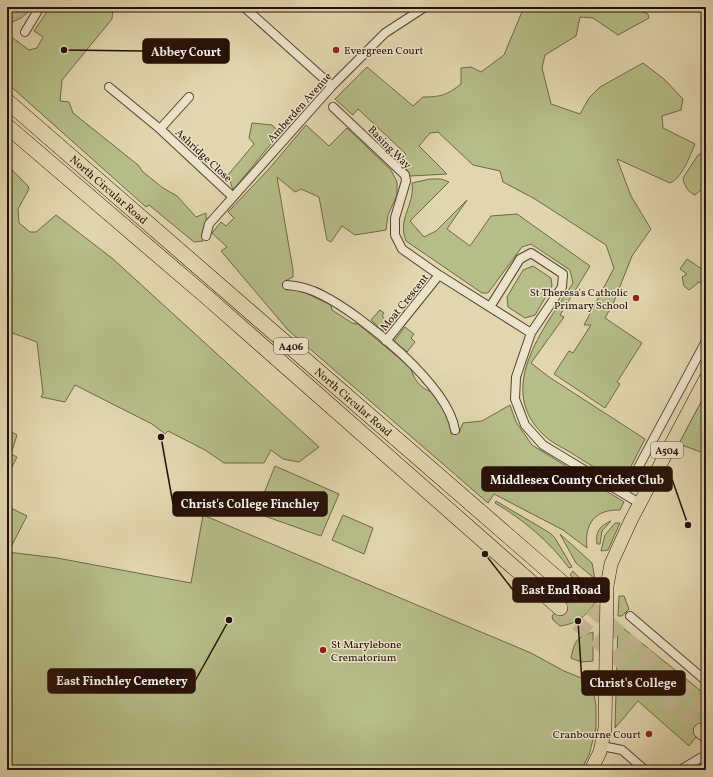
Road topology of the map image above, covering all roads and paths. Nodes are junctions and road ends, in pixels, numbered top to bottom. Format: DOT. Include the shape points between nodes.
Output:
graph roads {
  1 [pos="40,7"];
  2 [pos="244,7"];
  3 [pos="425,7"];
  4 [pos="25,32"];
  5 [pos="332,86"];
  6 [pos="109,87"];
  7 [pos="189,97"];
  8 [pos="7,101"];
  9 [pos="333,107"];
  10 [pos="7,126"];
  11 [pos="160,129"];
  12 [pos="233,197"];
  13 [pos="206,236"];
  14 [pos="438,275"];
  15 [pos="287,285"];
  16 [pos="490,306"];
  17 [pos="531,333"];
  18 [pos="706,341"];
  19 [pos="386,342"];
  20 [pos="706,378"];
  21 [pos="455,430"];
  22 [pos="624,494"];
  23 [pos="639,503"];
  24 [pos="574,593"];
  25 [pos="560,608"];
  26 [pos="630,616"];
  27 [pos="706,681"];
  28 [pos="602,746"];
  29 [pos="702,757"];
  30 [pos="591,770"];
  31 [pos="645,770"];
  32 [pos="680,770"];
  1 -- 4 [label="street"];
  2 -- 5 [label="street"];
  3 -- 5 [label="street, Amberden Avenue" via="384,33"];
  5 -- 12 [label="street, Amberden Avenue"];
  6 -- 11 [label="street, Ashridge Close"];
  7 -- 11 [label="street, Ashridge Close"];
  8 -- 24 [label="highway, North Circular Road / A406"];
  9 -- 14 [label="street, Basing Way" via="405,175 406,181 395,218 395,235 402,250"];
  10 -- 25 [label="highway, North Circular Road / A406" via="208,298"];
  11 -- 12 [label="street, Ashridge Close"];
  12 -- 13 [label="street, Amberden Avenue" via="208,224"];
  14 -- 16 [label="street, Basing Way"];
  14 -- 19 [label="street, Moat Crescent"];
  15 -- 19 [label="street, Moat Crescent" via="301,286 344,307"];
  16 -- 17 [label="street, Basing Way"];
  16 -- 17 [label="street" via="520,259 531,253 563,274 562,287"];
  17 -- 22 [label="street" via="516,377 515,399 525,424 543,445"];
  18 -- 22 [label="street"];
  19 -- 21 [label="street, Moat Crescent" via="424,376 453,419"];
  20 -- 23 [label="main road, A504"];
  22 -- 23 [label="street"];
  23 -- 28 [label="main road, A504" via="616,551 609,573"];
  26 -- 27 [label="street"];
  28 -- 30 [label="main road, A504"];
  28 -- 31 [label="street" via="622,750"];
  29 -- 32 [label="street"];
}
